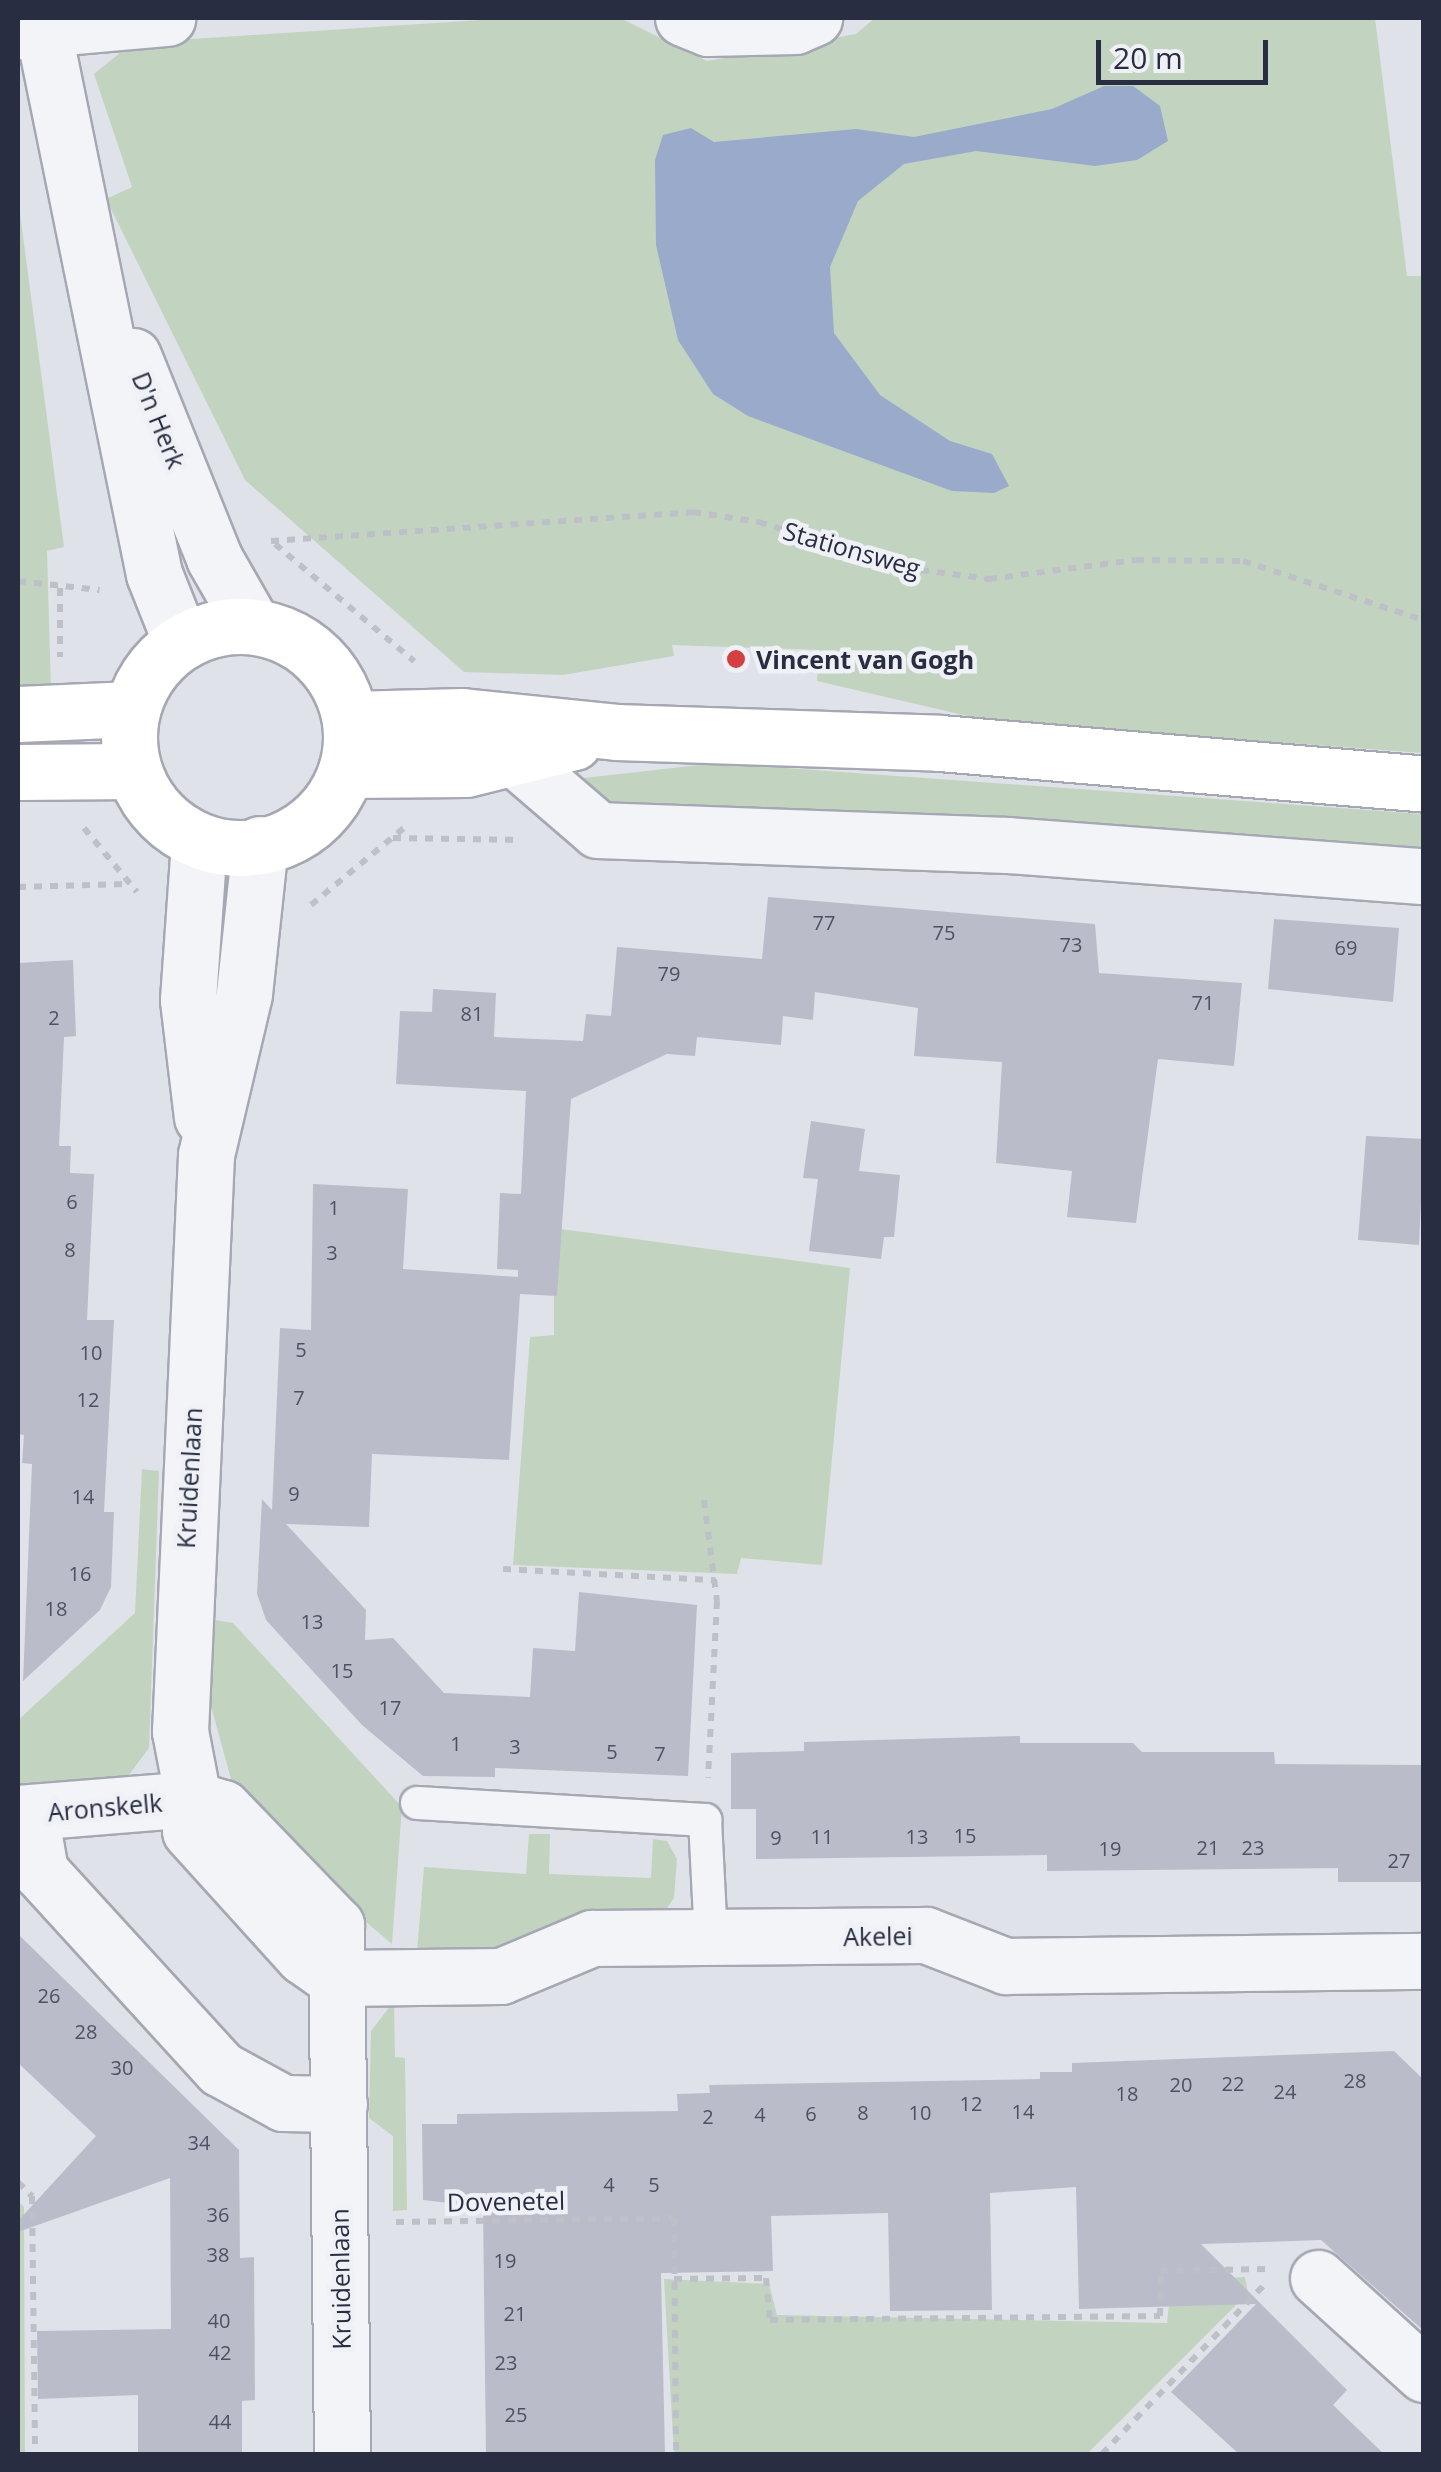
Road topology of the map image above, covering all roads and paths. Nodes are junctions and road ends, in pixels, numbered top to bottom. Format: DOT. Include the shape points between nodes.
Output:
graph roads {
  1 [pos="167,18"];
  2 [pos="683,18"];
  3 [pos="814,18"];
  4 [pos="30,30"];
  5 [pos="75,209"];
  6 [pos="272,541"];
  7 [pos="18,581"];
  8 [pos="60,588"];
  9 [pos="1424,620"];
  10 [pos="253,626"];
  11 [pos="180,642"];
  12 [pos="132,709"];
  13 [pos="18,714"];
  14 [pos="616,732"];
  15 [pos="348,745"];
  16 [pos="512,756"];
  17 [pos="132,771"];
  18 [pos="18,772"];
  19 [pos="1424,784"];
  20 [pos="598,830"];
  21 [pos="392,838"];
  22 [pos="200,842"];
  23 [pos="260,844"];
  24 [pos="1424,876"];
  25 [pos="128,884"];
  26 [pos="18,887"];
  27 [pos="206,1155"];
  28 [pos="704,1500"];
  29 [pos="502,1569"];
  30 [pos="716,1580"];
  31 [pos="193,1799"];
  32 [pos="416,1803"];
  33 [pos="24,1814"];
  34 [pos="706,1820"];
  35 [pos="711,1938"];
  36 [pos="1424,1961"];
  37 [pos="335,1978"];
  38 [pos="339,2104"];
  39 [pos="18,2182"];
  40 [pos="339,2222"];
  41 [pos="1318,2278"];
  42 [pos="674,2279"];
  43 [pos="1424,2374"];
  44 [pos="34,2454"];
  45 [pos="342,2454"];
  46 [pos="676,2454"];
  47 [pos="1102,2454"];
  1 -- 4 [label="street, D'n Herk"];
  2 -- 3 [label="street" via="708,28 795,26"];
  4 -- 5 [label="street, D'n Herk"];
  5 -- 10 [label="street, D'n Herk" via="214,558"];
  5 -- 11 [label="street, D'n Herk" via="154,574"];
  6 -- 9 [label="path, Stationsweg" via="694,512 759,522 905,568 989,579 1136,560 1244,561"];
  7 -- 8 [label="path"];
  10 -- 11 [label="main road"];
  10 -- 15 [label="main road" via="306,647 327,666"];
  11 -- 12 [label="main road" via="142,682"];
  12 -- 13 [label="main road"];
  12 -- 17 [label="main road"];
  14 -- 15 [label="main road" via="462,716"];
  14 -- 16 [label="main road"];
  14 -- 19 [label="main road" via="940,744"];
  15 -- 16 [label="main road" via="466,769"];
  15 -- 23 [label="main road" via="307,825"];
  16 -- 20 [label="street"];
  17 -- 18 [label="main road"];
  17 -- 22 [label="main road" via="162,816"];
  20 -- 21 [label="path" via="532,840"];
  20 -- 24 [label="street" via="1008,845"];
  22 -- 23 [label="main road"];
  22 -- 27 [label="street, Kruidenlaan" via="188,1000"];
  23 -- 27 [label="street, Kruidenlaan" via="244,994"];
  25 -- 26 [label="path"];
  27 -- 31 [label="street, Kruidenlaan" via="180,1713"];
  28 -- 30 [label="path"];
  29 -- 30 [label="path"];
  30 -- 34 [label="path"];
  31 -- 33 [label="street, Aronskelk"];
  31 -- 37 [label="street, Kruidenlaan" via="223,1808 336,1926"];
  32 -- 34 [label="lane"];
  33 -- 38 [label="street" via="40,1871 221,2068 283,2103"];
  34 -- 35 [label="lane"];
  35 -- 36 [label="street, Akelei" via="926,1935 1006,1966"];
  35 -- 37 [label="street, Akelei" via="592,1938 501,1976"];
  37 -- 38 [label="street, Kruidenlaan"];
  38 -- 40 [label="street, Kruidenlaan"];
  39 -- 44 [label="path" via="32,2196"];
  40 -- 42 [label="path, Dovenetel" via="674,2218"];
  40 -- 45 [label="street, Kruidenlaan"];
  41 -- 43 [label="street"];
  42 -- 46 [label="path"];
  42 -- 47 [label="path" via="766,2278 770,2320 1160,2316 1162,2271 1279,2269"];
}
